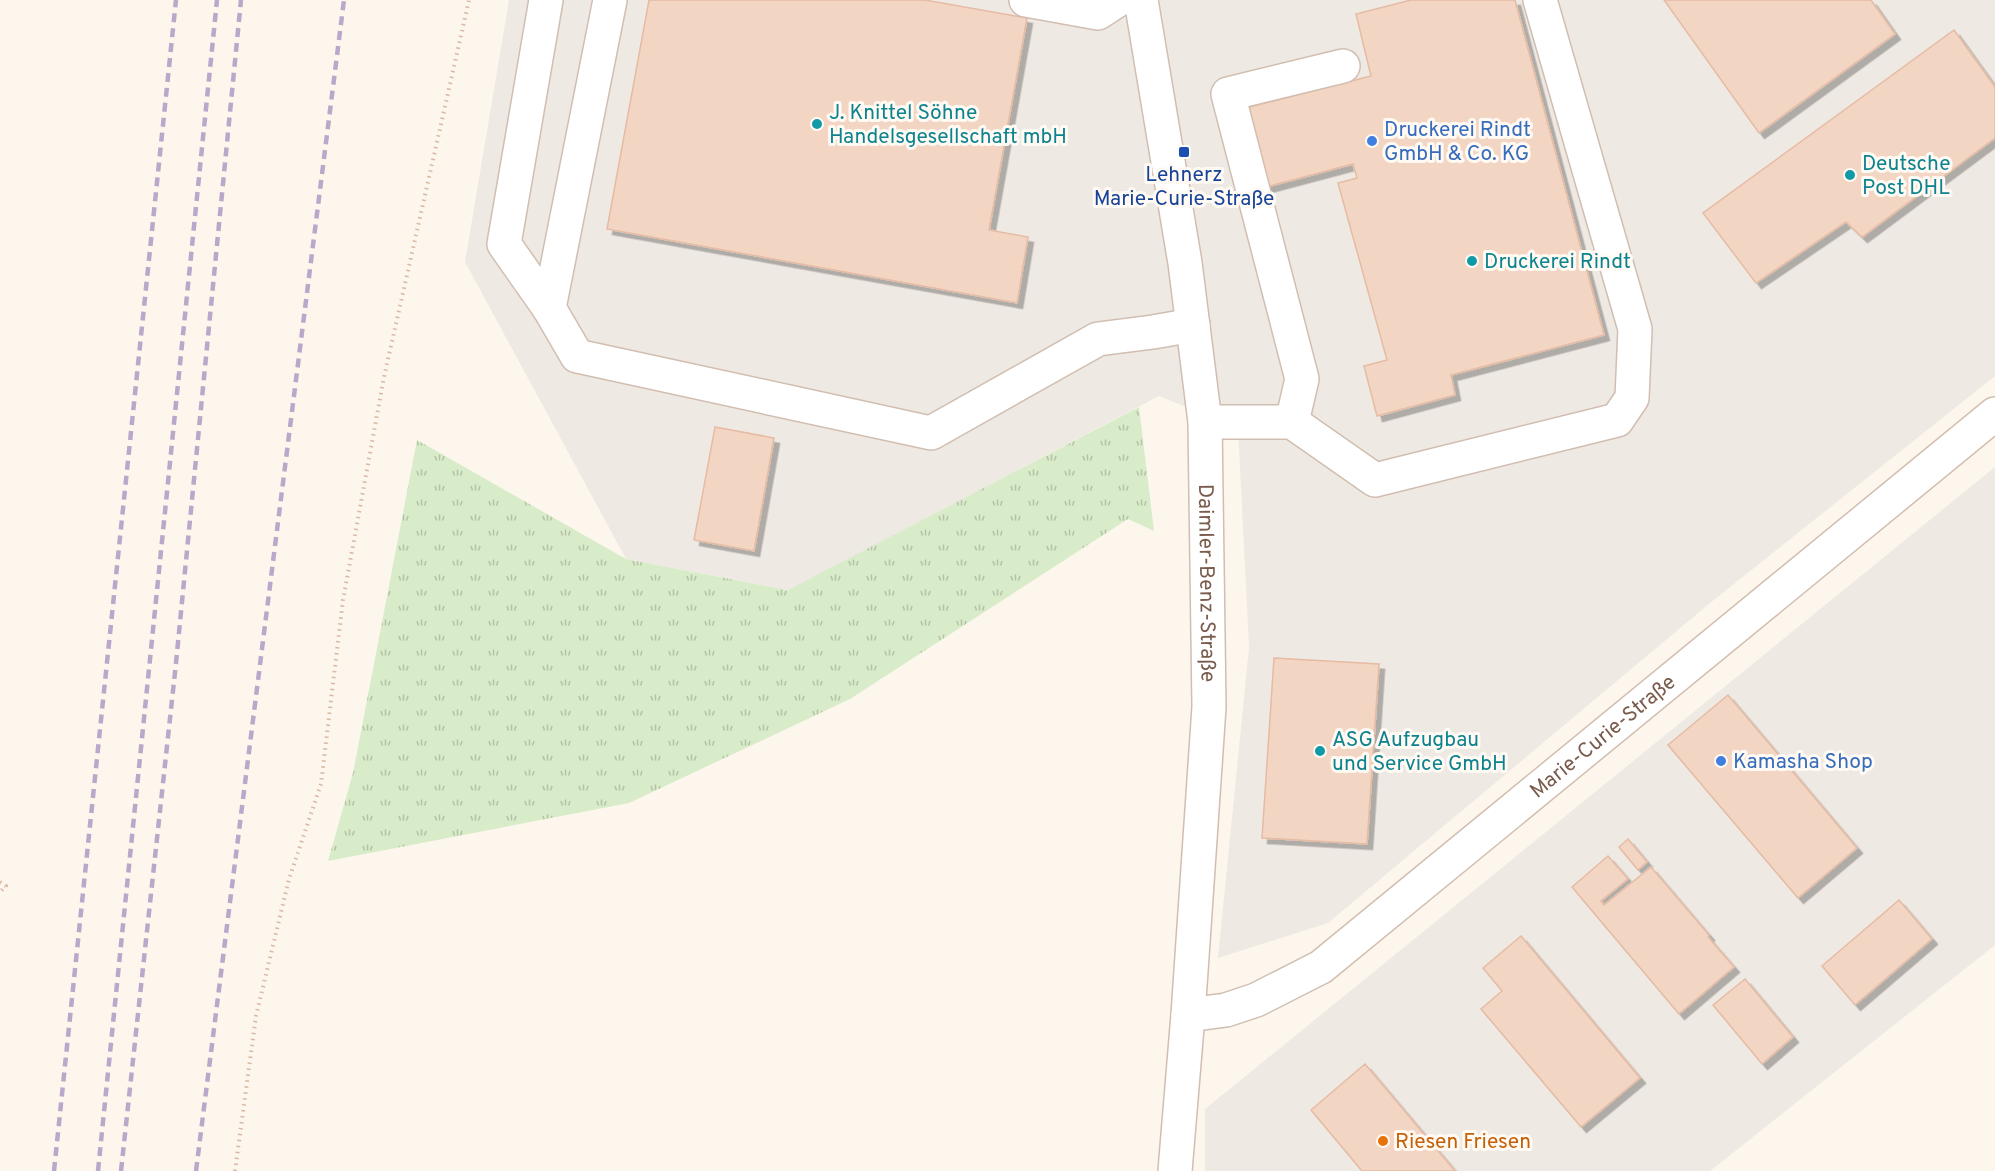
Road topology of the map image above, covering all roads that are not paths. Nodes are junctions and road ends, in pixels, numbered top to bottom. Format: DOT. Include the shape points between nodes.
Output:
graph roads {
  1 [pos="546,0"];
  2 [pos="610,0"];
  3 [pos="1026,0"];
  4 [pos="1118,0"];
  5 [pos="1141,0"];
  6 [pos="1540,0"];
  7 [pos="1343,66"];
  8 [pos="549,308"];
  9 [pos="1193,325"];
  10 [pos="1995,414"];
  11 [pos="1205,422"];
  12 [pos="1292,422"];
  13 [pos="1188,1015"];
  14 [pos="1174,1171"];
  1 -- 8 [label="street" via="504,244"];
  2 -- 8 [label="street"];
  3 -- 4 [label="street" via="1098,12"];
  5 -- 9 [label="street, Daimler-Benz-Straße"];
  6 -- 12 [label="street" via="1635,329 1632,398 1617,420 1375,480"];
  7 -- 12 [label="street" via="1228,94 1302,379"];
  8 -- 9 [label="street" via="577,356 932,433 1098,339"];
  9 -- 11 [label="street, Daimler-Benz-Straße"];
  10 -- 13 [label="street, Marie-Curie-Straße" via="1321,967 1256,1000 1226,1010"];
  11 -- 12 [label="street"];
  11 -- 13 [label="street, Daimler-Benz-Straße" via="1209,707"];
  13 -- 14 [label="street, Daimler-Benz-Straße"];
}
